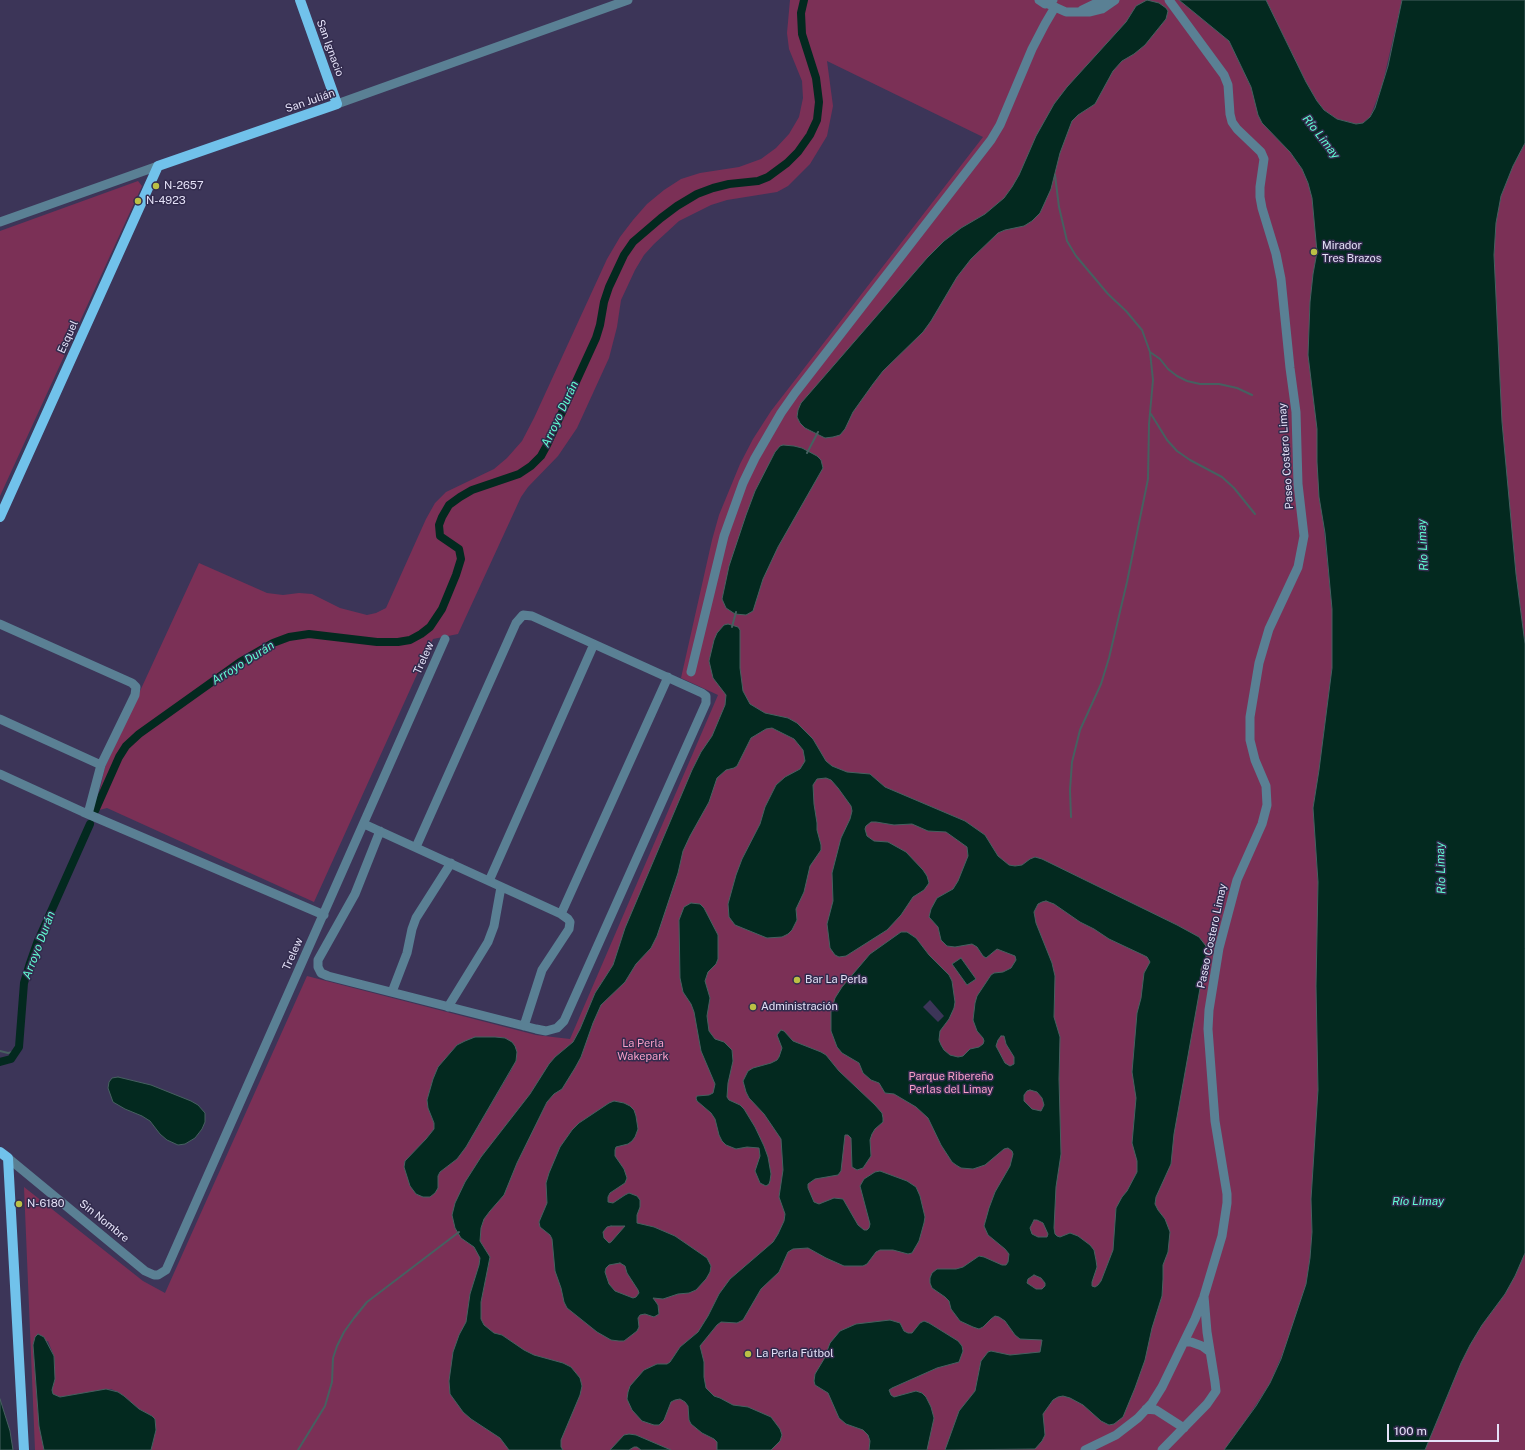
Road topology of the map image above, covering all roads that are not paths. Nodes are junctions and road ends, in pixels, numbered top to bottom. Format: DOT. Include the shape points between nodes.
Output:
graph roads {
  1 [pos="300,0"];
  2 [pos="628,0"];
  3 [pos="1039,0"];
  4 [pos="1103,0"];
  5 [pos="1114,0"];
  6 [pos="1172,3"];
  7 [pos="1052,4"];
  8 [pos="1075,13"];
  9 [pos="337,104"];
  10 [pos="158,166"];
  11 [pos="0,222"];
  12 [pos="0,517"];
  13 [pos="0,624"];
  14 [pos="445,639"];
  15 [pos="594,644"];
  16 [pos="691,672"];
  17 [pos="668,677"];
  18 [pos="0,718"];
  19 [pos="101,765"];
  20 [pos="0,774"];
  21 [pos="88,814"];
  22 [pos="364,824"];
  23 [pos="380,831"];
  24 [pos="416,847"];
  25 [pos="451,863"];
  26 [pos="489,881"];
  27 [pos="501,887"];
  28 [pos="561,914"];
  29 [pos="324,915"];
  30 [pos="392,992"];
  31 [pos="448,1007"];
  32 [pos="524,1026"];
  33 [pos="4,1155"];
  34 [pos="158,1275"];
  35 [pos="1204,1296"];
  36 [pos="1184,1342"];
  37 [pos="1210,1352"];
  38 [pos="1146,1409"];
  39 [pos="1184,1428"];
  40 [pos="24,1450"];
  41 [pos="1085,1450"];
  42 [pos="1162,1450"];
  1 -- 9 [label="main road, San Ignacio"];
  2 -- 9 [label="street, San Julián"];
  3 -- 7 [label="street"];
  4 -- 8 [label="street"];
  5 -- 8 [label="street" via="1098,10"];
  6 -- 35 [label="street, Paseo Costero Limay" via="1224,75 1228,85 1230,114 1234,126 1261,152 1264,159 1260,197 1281,279 1296,412 1298,478 1304,536 1298,567 1269,628 1260,659 1249,728 1252,751 1266,786 1267,805 1262,824 1236,880 1210,998 1208,1029 1214,1120 1227,1203 1222,1236"];
  7 -- 8 [label="street" via="1066,12"];
  7 -- 16 [label="street" via="1000,125 991,140 795,393 754,458 724,536"];
  9 -- 10 [label="main road, San Julián"];
  10 -- 11 [label="street, San Julián"];
  10 -- 12 [label="main road, Esquel"];
  13 -- 19 [label="street" via="134,685 136,691"];
  14 -- 22 [label="street, Trelew"];
  15 -- 17 [label="street"];
  15 -- 24 [label="street" via="530,615 520,616"];
  15 -- 26 [label="street"];
  17 -- 28 [label="street"];
  17 -- 32 [label="street" via="704,694 706,703 564,1021 552,1030"];
  18 -- 19 [label="street"];
  19 -- 21 [label="street"];
  20 -- 21 [label="street"];
  21 -- 29 [label="street"];
  22 -- 23 [label="street"];
  22 -- 29 [label="street, Trelew"];
  23 -- 24 [label="street"];
  23 -- 30 [label="street" via="355,894 317,963 322,973 328,976"];
  24 -- 25 [label="street"];
  25 -- 26 [label="street"];
  25 -- 30 [label="street" via="416,918 407,953"];
  26 -- 27 [label="street"];
  27 -- 28 [label="street"];
  27 -- 31 [label="street" via="494,926 488,942"];
  28 -- 32 [label="street" via="568,918 569,929 544,966"];
  29 -- 34 [label="street, Trelew" via="169,1266"];
  30 -- 31 [label="street"];
  31 -- 32 [label="street"];
  33 -- 34 [label="street, Sin Nombre" via="146,1271"];
  33 -- 40 [label="main road"];
  35 -- 36 [label="street"];
  35 -- 37 [label="street, Paseo Costero Limay"];
  36 -- 37 [label="street" via="1202,1346"];
  36 -- 38 [label="street" via="1162,1387"];
  37 -- 39 [label="street, Paseo Costero Limay" via="1216,1391 1211,1400"];
  38 -- 39 [label="street" via="1156,1410"];
  38 -- 41 [label="street" via="1116,1435"];
  39 -- 42 [label="street, Paseo Costero Limay"];
}
